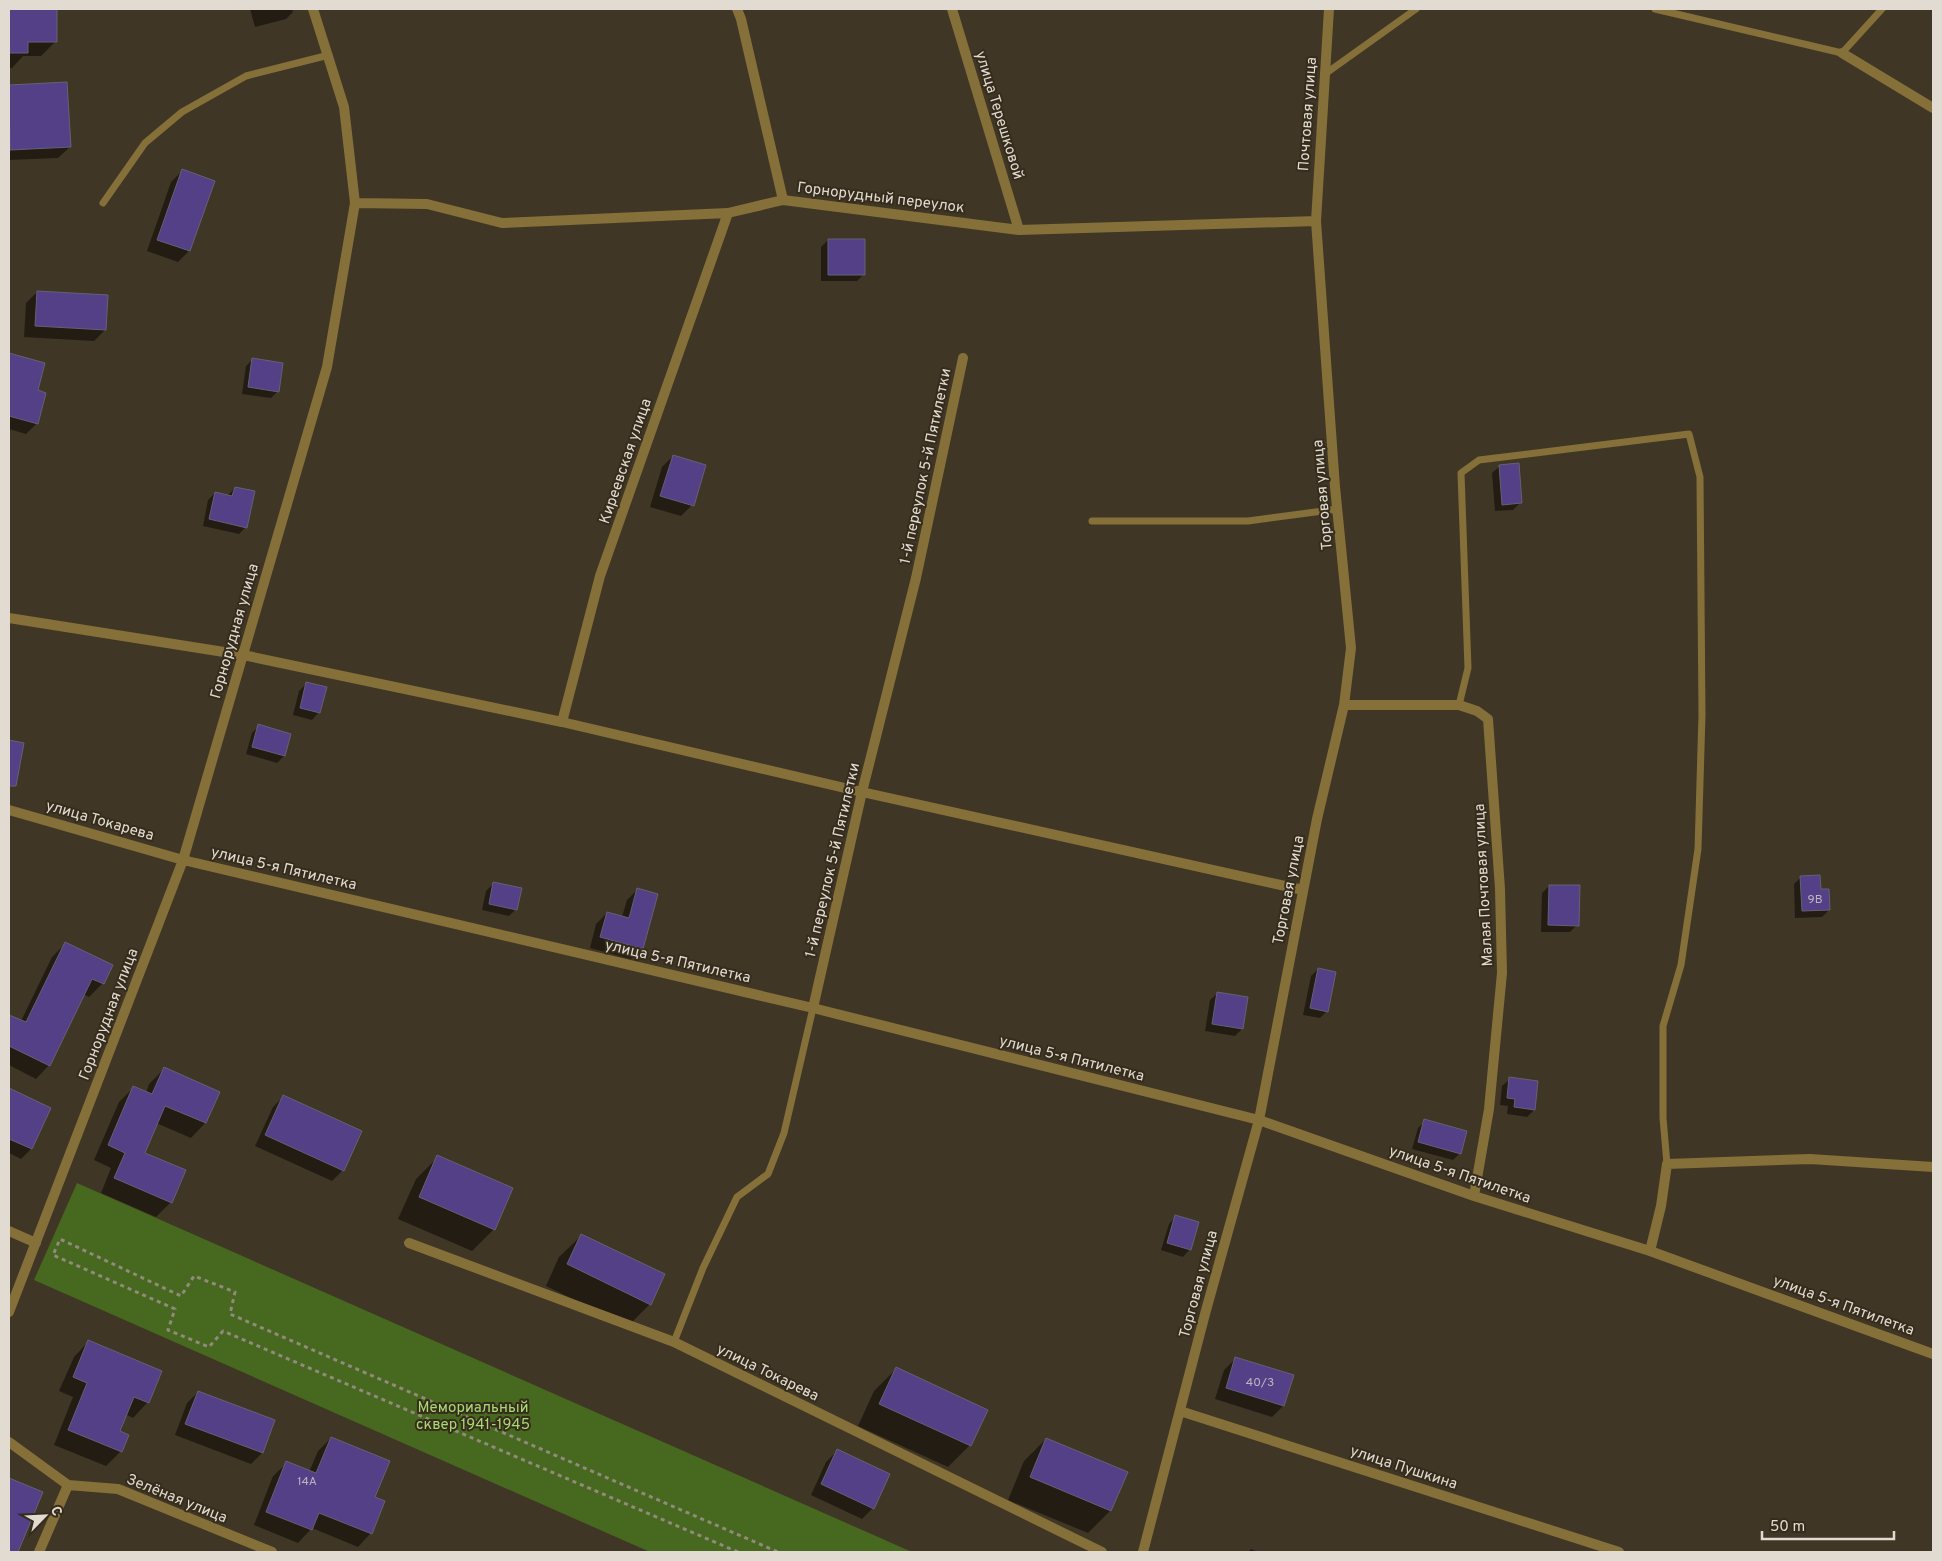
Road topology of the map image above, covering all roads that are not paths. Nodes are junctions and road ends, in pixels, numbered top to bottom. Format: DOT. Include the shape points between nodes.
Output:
graph roads {
  1 [pos="313,9"];
  2 [pos="737,9"];
  3 [pos="952,9"];
  4 [pos="1329,9"];
  5 [pos="1416,9"];
  6 [pos="1655,9"];
  7 [pos="1882,9"];
  8 [pos="1842,53"];
  9 [pos="329,55"];
  10 [pos="1325,74"];
  11 [pos="1933,108"];
  12 [pos="783,200"];
  13 [pos="103,203"];
  14 [pos="355,203"];
  15 [pos="728,213"];
  16 [pos="1316,221"];
  17 [pos="1019,230"];
  18 [pos="963,358"];
  19 [pos="1338,509"];
  20 [pos="1092,521"];
  21 [pos="9,618"];
  22 [pos="243,655"];
  23 [pos="1344,705"];
  24 [pos="1459,705"];
  25 [pos="562,722"];
  26 [pos="862,792"];
  27 [pos="9,810"];
  28 [pos="183,860"];
  29 [pos="1303,890"];
  30 [pos="813,1008"];
  31 [pos="1259,1120"];
  32 [pos="1666,1164"];
  33 [pos="1933,1167"];
  34 [pos="1474,1196"];
  35 [pos="9,1231"];
  36 [pos="36,1243"];
  37 [pos="410,1243"];
  38 [pos="1650,1251"];
  39 [pos="9,1312"];
  40 [pos="674,1342"];
  41 [pos="1933,1354"];
  42 [pos="1180,1411"];
  43 [pos="9,1442"];
  44 [pos="68,1485"];
  45 [pos="39,1552"];
  46 [pos="272,1552"];
  47 [pos="1102,1552"];
  48 [pos="1143,1552"];
  49 [pos="1619,1552"];
  1 -- 9 [label="street, Горнорудная улица"];
  2 -- 12 [label="street"];
  3 -- 17 [label="street, улица Терешковой"];
  4 -- 10 [label="street, Почтовая улица"];
  5 -- 10 [label="lane"];
  6 -- 8 [label="lane"];
  7 -- 8 [label="lane"];
  8 -- 11 [label="street"];
  9 -- 13 [label="lane" via="246,76 182,112 145,143"];
  9 -- 14 [label="street, Горнорудная улица" via="344,107"];
  10 -- 16 [label="street, Почтовая улица"];
  12 -- 15 [label="street, Горнорудный переулок"];
  12 -- 17 [label="street, Горнорудный переулок"];
  14 -- 15 [label="street, Горнорудный переулок" via="427,204 502,224"];
  14 -- 22 [label="street, Горнорудная улица" via="327,366"];
  15 -- 25 [label="street, Киреевская улица" via="600,576"];
  16 -- 17 [label="street, Горнорудный переулок"];
  16 -- 19 [label="street, Торговая улица"];
  18 -- 26 [label="street, 1-й переулок 5-й Пятилетки" via="916,578"];
  19 -- 20 [label="lane" via="1248,521"];
  19 -- 23 [label="street, Торговая улица" via="1351,648"];
  21 -- 22 [label="street"];
  22 -- 25 [label="street"];
  22 -- 28 [label="street, Горнорудная улица"];
  23 -- 24 [label="street, Малая Почтовая улица"];
  23 -- 29 [label="street, Торговая улица"];
  24 -- 32 [label="lane" via="1468,668 1461,473 1479,460 1689,434 1700,477 1702,715 1698,849 1681,965 1664,1026"];
  24 -- 34 [label="street, Малая Почтовая улица" via="1477,711 1488,720 1500,889 1502,973 1488,1109"];
  25 -- 26 [label="street"];
  26 -- 29 [label="street"];
  26 -- 30 [label="street, 1-й переулок 5-й Пятилетки"];
  27 -- 28 [label="street, улица Токарева"];
  28 -- 30 [label="street, улица 5-я Пятилетка"];
  28 -- 36 [label="street, Горнорудная улица"];
  29 -- 31 [label="street, Торговая улица"];
  30 -- 31 [label="street, улица 5-я Пятилетка"];
  30 -- 40 [label="lane, 1-й переулок 5-й Пятилетки" via="784,1133 768,1174 737,1197 703,1268"];
  31 -- 34 [label="street, улица 5-я Пятилетка"];
  31 -- 42 [label="street, Торговая улица"];
  32 -- 33 [label="street" via="1810,1159"];
  32 -- 38 [label="street"];
  34 -- 38 [label="street, улица 5-я Пятилетка"];
  35 -- 36 [label="street"];
  36 -- 39 [label="street, Горнорудная улица"];
  37 -- 40 [label="street, улица Токарева"];
  38 -- 41 [label="street, улица 5-я Пятилетка"];
  40 -- 47 [label="street, улица Токарева"];
  42 -- 48 [label="street, Торговая улица"];
  42 -- 49 [label="street, улица Пушкина"];
  43 -- 44 [label="street"];
  44 -- 45 [label="street"];
  44 -- 46 [label="street, Зелёная улица" via="118,1489"];
}
